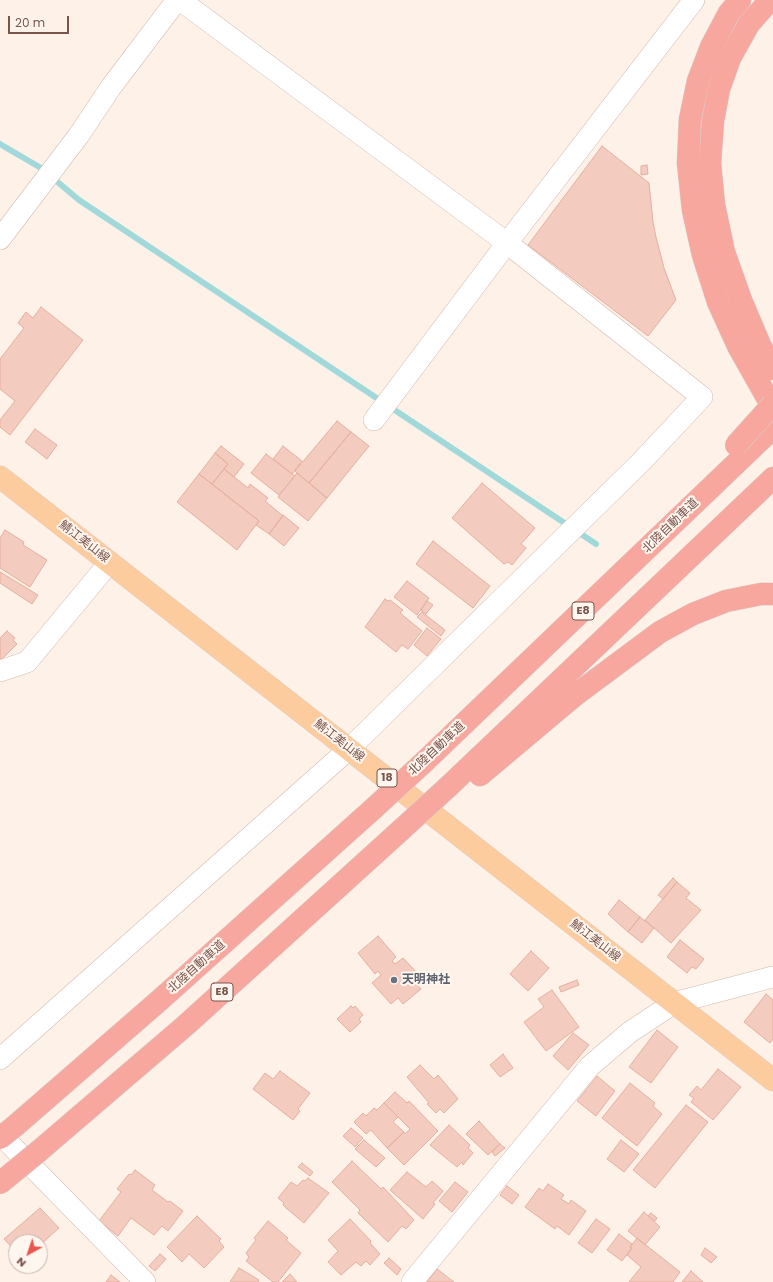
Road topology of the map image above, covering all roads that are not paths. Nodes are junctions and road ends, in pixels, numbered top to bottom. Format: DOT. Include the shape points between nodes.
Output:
graph roads {
  1 [pos="178,0"];
  2 [pos="694,0"];
  3 [pos="740,0"];
  4 [pos="770,0"];
  5 [pos="0,239"];
  6 [pos="507,243"];
  7 [pos="773,369"];
  8 [pos="773,404"];
  9 [pos="773,408"];
  10 [pos="374,420"];
  11 [pos="773,428"];
  12 [pos="740,451"];
  13 [pos="0,477"];
  14 [pos="769,482"];
  15 [pos="110,562"];
  16 [pos="773,594"];
  17 [pos="0,671"];
  18 [pos="349,749"];
  19 [pos="453,790"];
  20 [pos="773,977"];
  21 [pos="674,1003"];
  22 [pos="0,1059"];
  23 [pos="773,1080"];
  24 [pos="5,1133"];
  25 [pos="0,1184"];
  26 [pos="145,1282"];
  27 [pos="412,1282"];
  1 -- 5 [label="street"];
  1 -- 6 [label="street"];
  2 -- 6 [label="street"];
  3 -- 9 [label="highway" via="729,14 711,47 698,81 690,119 688,163 693,210 703,255 718,302 738,346"];
  4 -- 7 [label="highway" via="749,24 730,58 719,89 713,121 710,163 714,205 724,252 760,346"];
  6 -- 10 [label="street"];
  6 -- 18 [label="street" via="702,397 642,461"];
  8 -- 12 [label="highway, bridge"];
  11 -- 12 [label="highway"];
  12 -- 24 [label="highway, 北陸自動車道 / E8, bridge" via="615,580 374,809 161,1000"];
  13 -- 15 [label="main road, 鯖江美山線 / 18"];
  14 -- 19 [label="highway"];
  15 -- 17 [label="street" via="27,662"];
  15 -- 18 [label="main road, 鯖江美山線 / 18"];
  16 -- 19 [label="highway" via="726,601 693,614 660,632"];
  18 -- 21 [label="main road, 鯖江美山線 / 18"];
  18 -- 22 [label="street"];
  19 -- 25 [label="highway, bridge" via="258,969 186,1025"];
  20 -- 21 [label="street"];
  21 -- 23 [label="main road, 鯖江美山線 / 18"];
  21 -- 27 [label="street" via="630,1032 590,1066"];
  24 -- 26 [label="street"];
}
